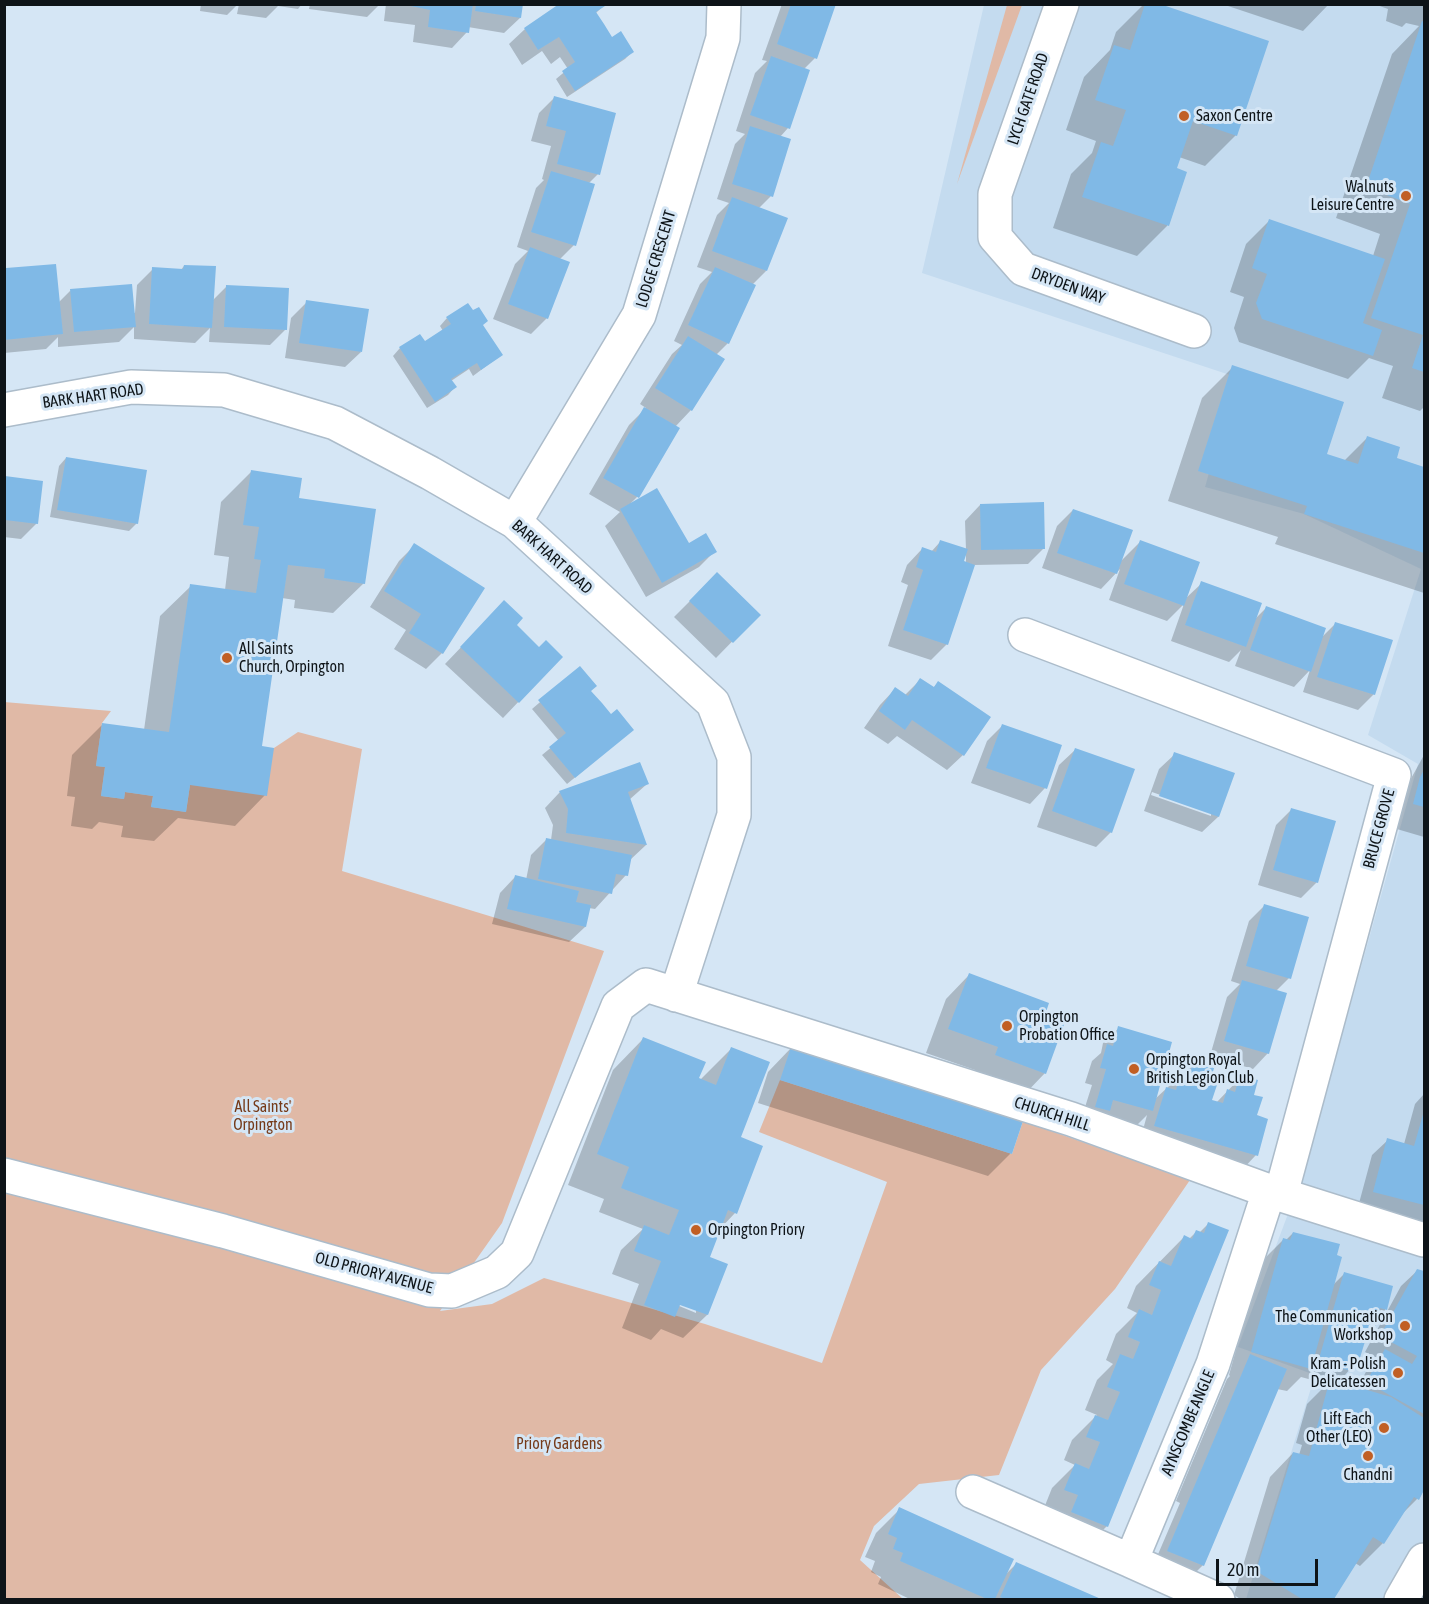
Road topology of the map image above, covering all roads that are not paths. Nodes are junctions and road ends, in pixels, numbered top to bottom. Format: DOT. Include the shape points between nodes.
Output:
graph roads {
  1 [pos="724,4"];
  2 [pos="1062,4"];
  3 [pos="995,194"];
  4 [pos="1194,331"];
  5 [pos="4,410"];
  6 [pos="515,522"];
  7 [pos="1025,635"];
  8 [pos="676,994"];
  9 [pos="4,1175"];
  10 [pos="1275,1192"];
  11 [pos="1425,1240"];
  12 [pos="973,1492"];
  13 [pos="1425,1560"];
  14 [pos="1131,1561"];
  15 [pos="1218,1599"];
  16 [pos="1401,1599"];
  1 -- 6 [label="street, LODGE CRESCENT" via="723,38 639,315"];
  2 -- 3 [label="street, LYCH GATE ROAD"];
  3 -- 4 [label="street, DRYDEN WAY" via="995,237 1023,269"];
  5 -- 6 [label="street, BARK HART ROAD" via="131,387 224,390 335,423"];
  6 -- 8 [label="street, BARK HART ROAD" via="713,703 734,758 734,815"];
  7 -- 10 [label="street, BRUCE GROVE" via="1394,775"];
  8 -- 9 [label="street, OLD PRIORY AVENUE" via="646,985 618,1006 517,1253 497,1272 452,1291 429,1290 223,1231"];
  8 -- 10 [label="street, CHURCH HILL" via="1071,1119"];
  10 -- 11 [label="street, CHURCH HILL"];
  10 -- 14 [label="street, AYNSCOMBE ANGLE" via="1213,1364"];
  12 -- 14 [label="street"];
  13 -- 16 [label="street"];
  14 -- 15 [label="street"];
}
